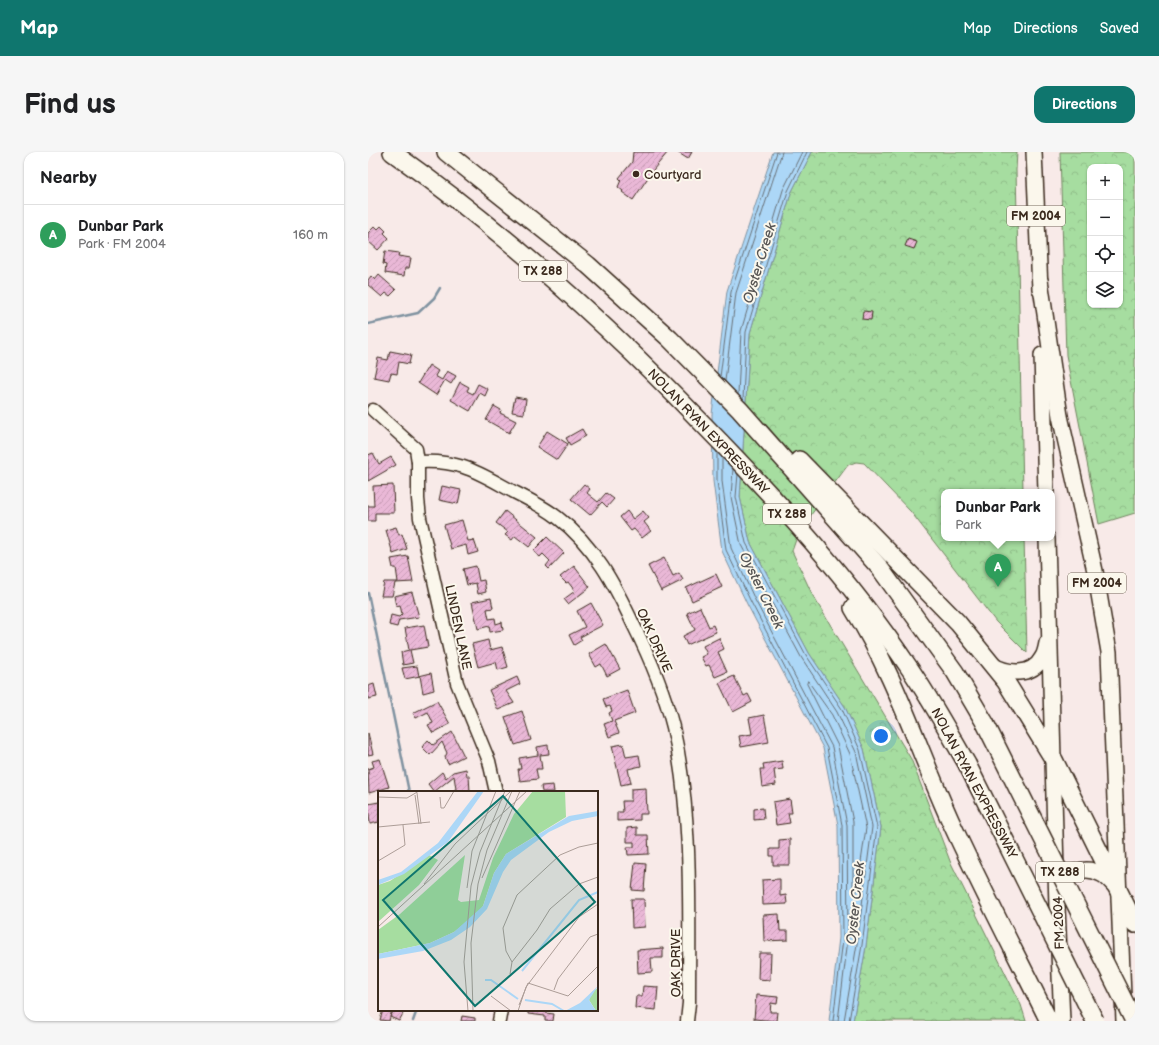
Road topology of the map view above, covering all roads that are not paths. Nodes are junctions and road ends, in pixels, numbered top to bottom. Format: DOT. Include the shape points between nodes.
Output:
graph roads {
  1 [pos="387,152"];
  2 [pos="392,152"];
  3 [pos="446,152"];
  4 [pos="1034,152"];
  5 [pos="418,170"];
  6 [pos="1040,280"];
  7 [pos="373,410"];
  8 [pos="418,462"];
  9 [pos="1046,489"];
  10 [pos="851,522"];
  11 [pos="1047,541"];
  12 [pos="814,551"];
  13 [pos="1050,637"];
  14 [pos="992,665"];
  15 [pos="1054,760"];
  16 [pos="496,791"];
  17 [pos="1119,890"];
  18 [pos="1057,907"];
  19 [pos="1135,924"];
  20 [pos="501,1011"];
  21 [pos="499,1021"];
  22 [pos="687,1021"];
  23 [pos="1049,1021"];
  24 [pos="1062,1021"];
  25 [pos="1095,1021"];
  26 [pos="1124,1021"];
  27 [pos="1134,1021"];
  1 -- 5 [label="highway"];
  2 -- 5 [label="highway, NOLAN RYAN EXPRESSWAY / TX 288"];
  3 -- 10 [label="highway, TX 288" via="588,265 687,357"];
  4 -- 6 [label="main road, FM 2004 / FM 2004"];
  5 -- 12 [label="highway, NOLAN RYAN EXPRESSWAY / TX 288" via="567,292 660,380 758,480 757,490"];
  6 -- 9 [label="main road, FM 2004 / FM 2004"];
  6 -- 17 [label="main road, FM 2004 / FM 2004" via="1060,416 1095,572 1109,652"];
  7 -- 8 [label="street" via="416,449"];
  8 -- 16 [label="street, LINDEN LANE" via="420,518 457,683 489,761"];
  8 -- 22 [label="street, OAK DRIVE" via="460,464 544,508 569,527 588,547 617,590 658,680 672,725 681,768 689,888"];
  10 -- 14 [label="highway" via="958,623"];
  10 -- 27 [label="highway, TX 288, bridge" via="879,567 955,672 985,723"];
  11 -- 13 [label="main road, FM 2004 / FM 2004"];
  12 -- 23 [label="highway" via="864,625 898,694 950,820"];
  12 -- 25 [label="highway, NOLAN RYAN EXPRESSWAY / TX 288, bridge" via="859,600 908,665 936,709 967,764"];
  13 -- 14 [label="main road" via="1043,658 1027,670 1004,672"];
  13 -- 15 [label="main road, FM 2004 / FM 2004"];
  14 -- 15 [label="highway" via="1018,700"];
  15 -- 17 [label="highway"];
  15 -- 18 [label="main road, FM 2004 / FM 2004"];
  17 -- 18 [label="main road" via="1102,874 1077,871 1070,875 1060,889"];
  17 -- 19 [label="highway"];
  17 -- 26 [label="main road, FM 2004 / FM 2004"];
  18 -- 24 [label="main road, FM 2004 / FM 2004"];
  20 -- 21 [label="street"];
}
